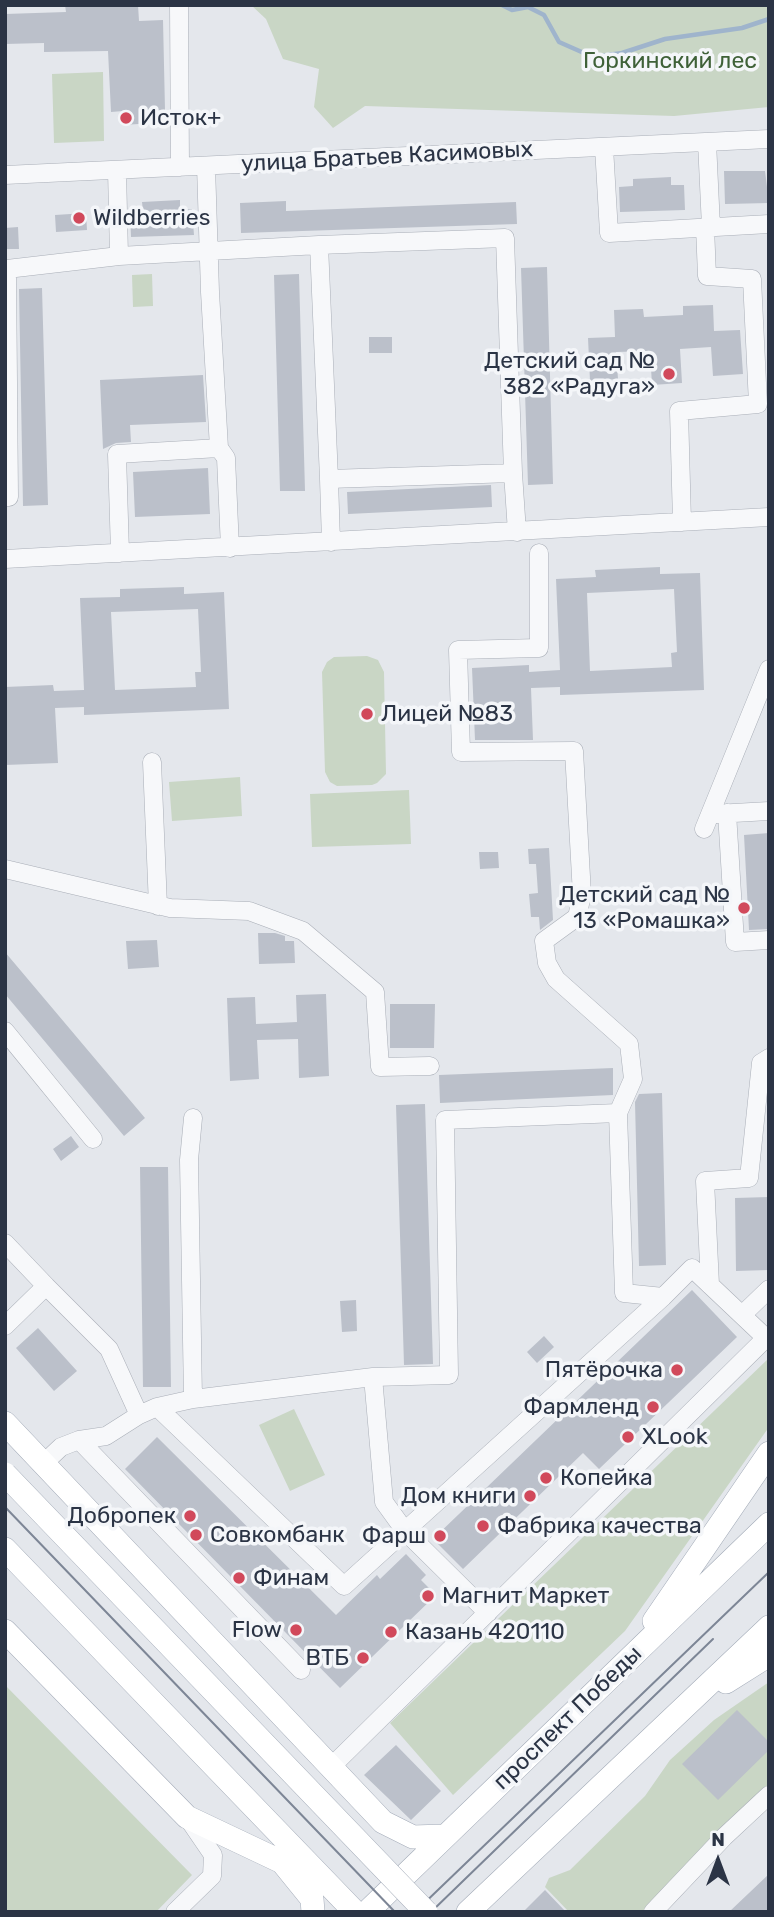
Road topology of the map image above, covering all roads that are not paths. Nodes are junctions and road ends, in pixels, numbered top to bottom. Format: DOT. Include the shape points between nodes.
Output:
graph roads {
  1 [pos="179,5"];
  2 [pos="769,139"];
  3 [pos="707,142"];
  4 [pos="604,147"];
  5 [pos="206,166"];
  6 [pos="180,167"];
  7 [pos="117,170"];
  8 [pos="5,175"];
  9 [pos="769,224"];
  10 [pos="708,227"];
  11 [pos="319,245"];
  12 [pos="209,251"];
  13 [pos="119,256"];
  14 [pos="6,269"];
  15 [pos="219,449"];
  16 [pos="513,472"];
  17 [pos="329,480"];
  18 [pos="5,497"];
  19 [pos="769,517"];
  20 [pos="682,522"];
  21 [pos="517,532"];
  22 [pos="331,542"];
  23 [pos="230,548"];
  24 [pos="120,553"];
  25 [pos="540,553"];
  26 [pos="5,559"];
  27 [pos="769,669"];
  28 [pos="152,762"];
  29 [pos="769,811"];
  30 [pos="714,819"];
  31 [pos="5,869"];
  32 [pos="158,906"];
  33 [pos="769,940"];
  34 [pos="5,1031"];
  35 [pos="769,1058"];
  36 [pos="430,1066"];
  37 [pos="618,1113"];
  38 [pos="193,1118"];
  39 [pos="93,1139"];
  40 [pos="5,1243"];
  41 [pos="710,1285"];
  42 [pos="46,1286"];
  43 [pos="769,1289"];
  44 [pos="663,1297"];
  45 [pos="742,1315"];
  46 [pos="5,1326"];
  47 [pos="767,1337"];
  48 [pos="373,1377"];
  49 [pos="193,1399"];
  50 [pos="157,1408"];
  51 [pos="139,1415"];
  52 [pos="5,1423"];
  53 [pos="79,1440"];
  54 [pos="769,1453"];
  55 [pos="44,1464"];
  56 [pos="5,1474"];
  57 [pos="769,1524"];
  58 [pos="405,1531"];
  59 [pos="5,1549"];
  60 [pos="488,1613"];
  61 [pos="769,1626"];
  62 [pos="5,1631"];
  63 [pos="769,1655"];
  64 [pos="629,1659"];
  65 [pos="301,1670"];
  66 [pos="685,1708"];
  67 [pos="331,1767"];
  68 [pos="769,1795"];
  69 [pos="187,1817"];
  70 [pos="444,1836"];
  71 [pos="508,1872"];
  72 [pos="175,1912"];
  73 [pos="313,1912"];
  74 [pos="355,1912"];
  75 [pos="367,1912"];
  76 [pos="426,1912"];
  77 [pos="468,1912"];
  78 [pos="495,1912"];
  79 [pos="653,1912"];
  1 -- 6 [label="street"];
  2 -- 3 [label="street, улица Братьев Касимовых"];
  3 -- 4 [label="street, улица Братьев Касимовых"];
  3 -- 10 [label="street"];
  4 -- 5 [label="street, улица Братьев Касимовых"];
  4 -- 10 [label="street" via="609,233"];
  5 -- 6 [label="street, улица Братьев Касимовых"];
  5 -- 12 [label="street"];
  6 -- 7 [label="street, улица Братьев Касимовых"];
  7 -- 8 [label="street, улица Братьев Касимовых"];
  7 -- 13 [label="street"];
  9 -- 10 [label="street"];
  10 -- 20 [label="street" via="707,276 752,279 758,404 679,411"];
  11 -- 12 [label="street"];
  11 -- 16 [label="street" via="505,238"];
  11 -- 17 [label="street"];
  12 -- 13 [label="street"];
  12 -- 15 [label="street"];
  13 -- 14 [label="street"];
  14 -- 18 [label="street" via="9,497"];
  15 -- 23 [label="street" via="226,458"];
  15 -- 24 [label="street" via="117,454"];
  16 -- 17 [label="street"];
  16 -- 21 [label="street"];
  17 -- 22 [label="street"];
  19 -- 20 [label="street"];
  20 -- 21 [label="street"];
  21 -- 22 [label="street"];
  22 -- 23 [label="street"];
  23 -- 24 [label="street"];
  24 -- 26 [label="street"];
  25 -- 37 [label="street" via="539,648 458,650 461,752 574,751 582,895 577,917 544,941 547,963 556,979 629,1044 633,1079"];
  27 -- 30 [label="street"];
  28 -- 32 [label="street"];
  29 -- 30 [label="street"];
  30 -- 33 [label="street" via="735,942"];
  31 -- 32 [label="street"];
  32 -- 36 [label="street" via="249,911 303,931 375,992 380,1067"];
  34 -- 39 [label="street"];
  35 -- 41 [label="street" via="761,1063 749,1178 705,1181"];
  37 -- 44 [label="street" via="624,1293"];
  37 -- 48 [label="street" via="444,1120 449,1375"];
  38 -- 49 [label="street" via="189,1160"];
  40 -- 42 [label="street"];
  41 -- 44 [label="street" via="692,1268"];
  41 -- 45 [label="street"];
  42 -- 46 [label="street"];
  42 -- 51 [label="street" via="108,1349"];
  43 -- 45 [label="street"];
  44 -- 58 [label="street"];
  45 -- 47 [label="street"];
  47 -- 60 [label="street"];
  48 -- 49 [label="street"];
  48 -- 58 [label="street" via="384,1502"];
  49 -- 50 [label="street"];
  50 -- 51 [label="street"];
  50 -- 58 [label="street" via="344,1586"];
  51 -- 53 [label="street" via="106,1436"];
  52 -- 55 [label="main road"];
  53 -- 55 [label="street" via="61,1447"];
  53 -- 65 [label="street"];
  54 -- 64 [label="main road"];
  55 -- 67 [label="main road"];
  56 -- 76 [label="main road, bridge"];
  57 -- 64 [label="main road, проспект Победы"];
  58 -- 60 [label="street"];
  59 -- 74 [label="main road"];
  60 -- 67 [label="street"];
  61 -- 66 [label="main road"];
  62 -- 69 [label="main road"];
  63 -- 66 [label="main road"];
  64 -- 70 [label="main road, проспект Победы"];
  66 -- 71 [label="main road"];
  67 -- 70 [label="main road" via="383,1822 413,1837"];
  68 -- 79 [label="street"];
  69 -- 72 [label="street" via="213,1855 212,1876"];
  69 -- 73 [label="main road" via="282,1862 312,1899"];
  70 -- 75 [label="main road, проспект Победы"];
  71 -- 77 [label="main road"];
  71 -- 78 [label="main road"];
}
